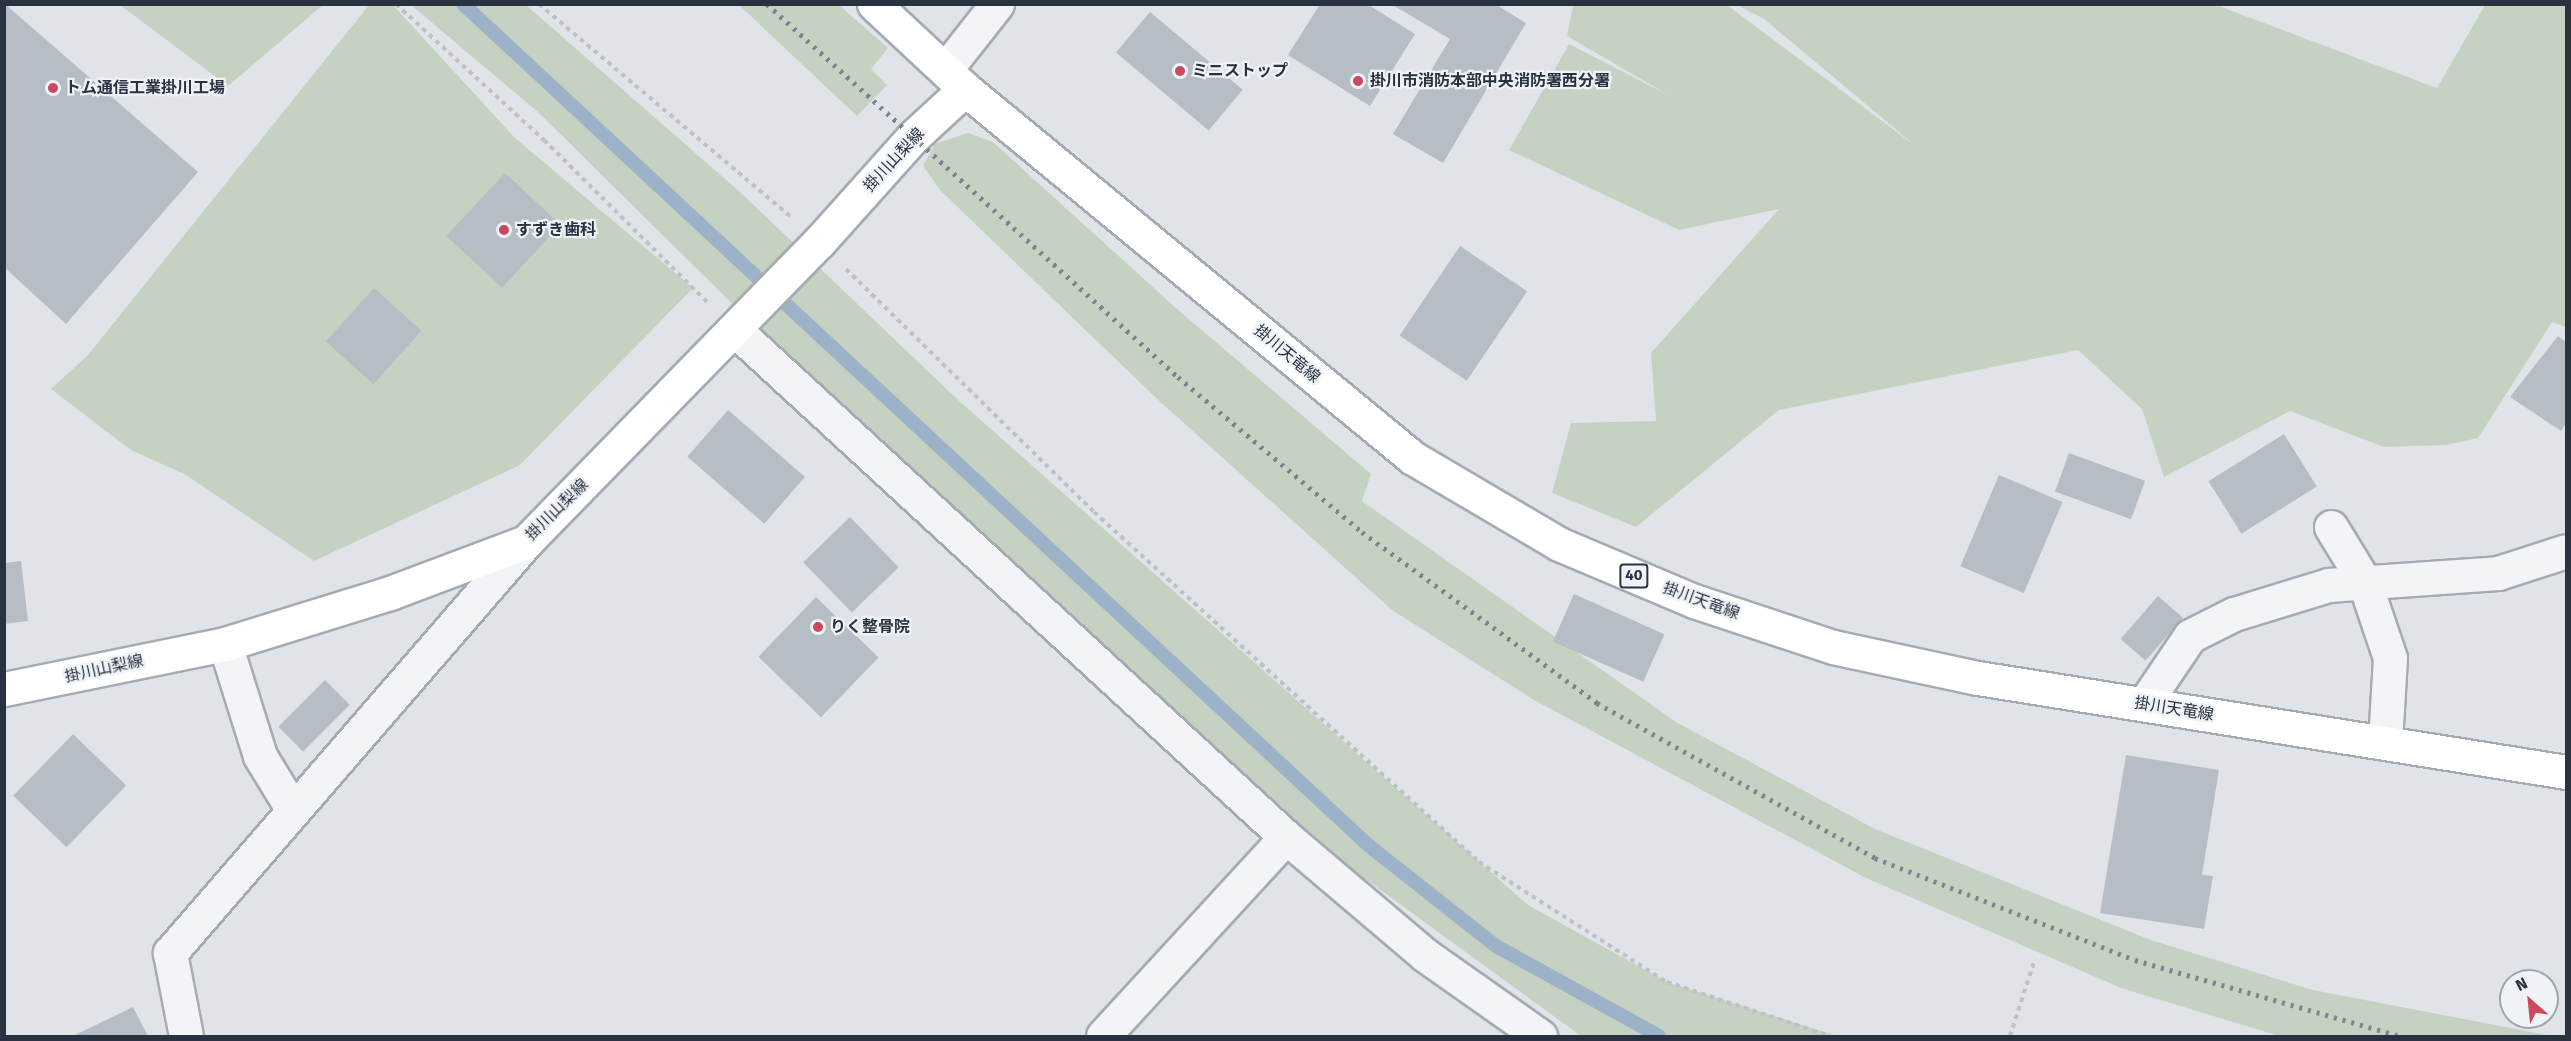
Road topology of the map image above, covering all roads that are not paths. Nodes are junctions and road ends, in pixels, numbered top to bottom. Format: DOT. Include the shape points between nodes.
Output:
graph roads {
  1 [pos="874,4"];
  2 [pos="997,4"];
  3 [pos="955,80"];
  4 [pos="739,325"];
  5 [pos="2331,527"];
  6 [pos="526,542"];
  7 [pos="2566,550"];
  8 [pos="2364,581"];
  9 [pos="225,644"];
  10 [pos="4,689"];
  11 [pos="2144,704"];
  12 [pos="2385,743"];
  13 [pos="2566,772"];
  14 [pos="293,810"];
  15 [pos="1286,837"];
  16 [pos="186,1036"];
  17 [pos="1103,1036"];
  18 [pos="1540,1036"];
  1 -- 3 [label="main road, 掛川天竜線 / 40"];
  2 -- 3 [label="street"];
  3 -- 4 [label="main road, 掛川山梨線" via="913,137"];
  3 -- 11 [label="main road, 掛川天竜線 / 40" via="1413,458 1558,543 1694,601 1833,647 1978,678"];
  4 -- 6 [label="main road, 掛川山梨線"];
  4 -- 15 [label="street"];
  5 -- 8 [label="street"];
  6 -- 9 [label="main road, 掛川山梨線" via="390,592"];
  6 -- 14 [label="street"];
  7 -- 8 [label="street" via="2498,573"];
  8 -- 11 [label="street" via="2328,585 2244,611 2190,636"];
  8 -- 12 [label="street" via="2390,658"];
  9 -- 10 [label="main road, 掛川山梨線"];
  9 -- 14 [label="street" via="260,756"];
  11 -- 12 [label="main road, 掛川天竜線 / 40"];
  12 -- 13 [label="main road, 掛川天竜線 / 40"];
  14 -- 16 [label="street" via="170,953"];
  15 -- 17 [label="street"];
  15 -- 18 [label="street" via="1425,955"];
}
